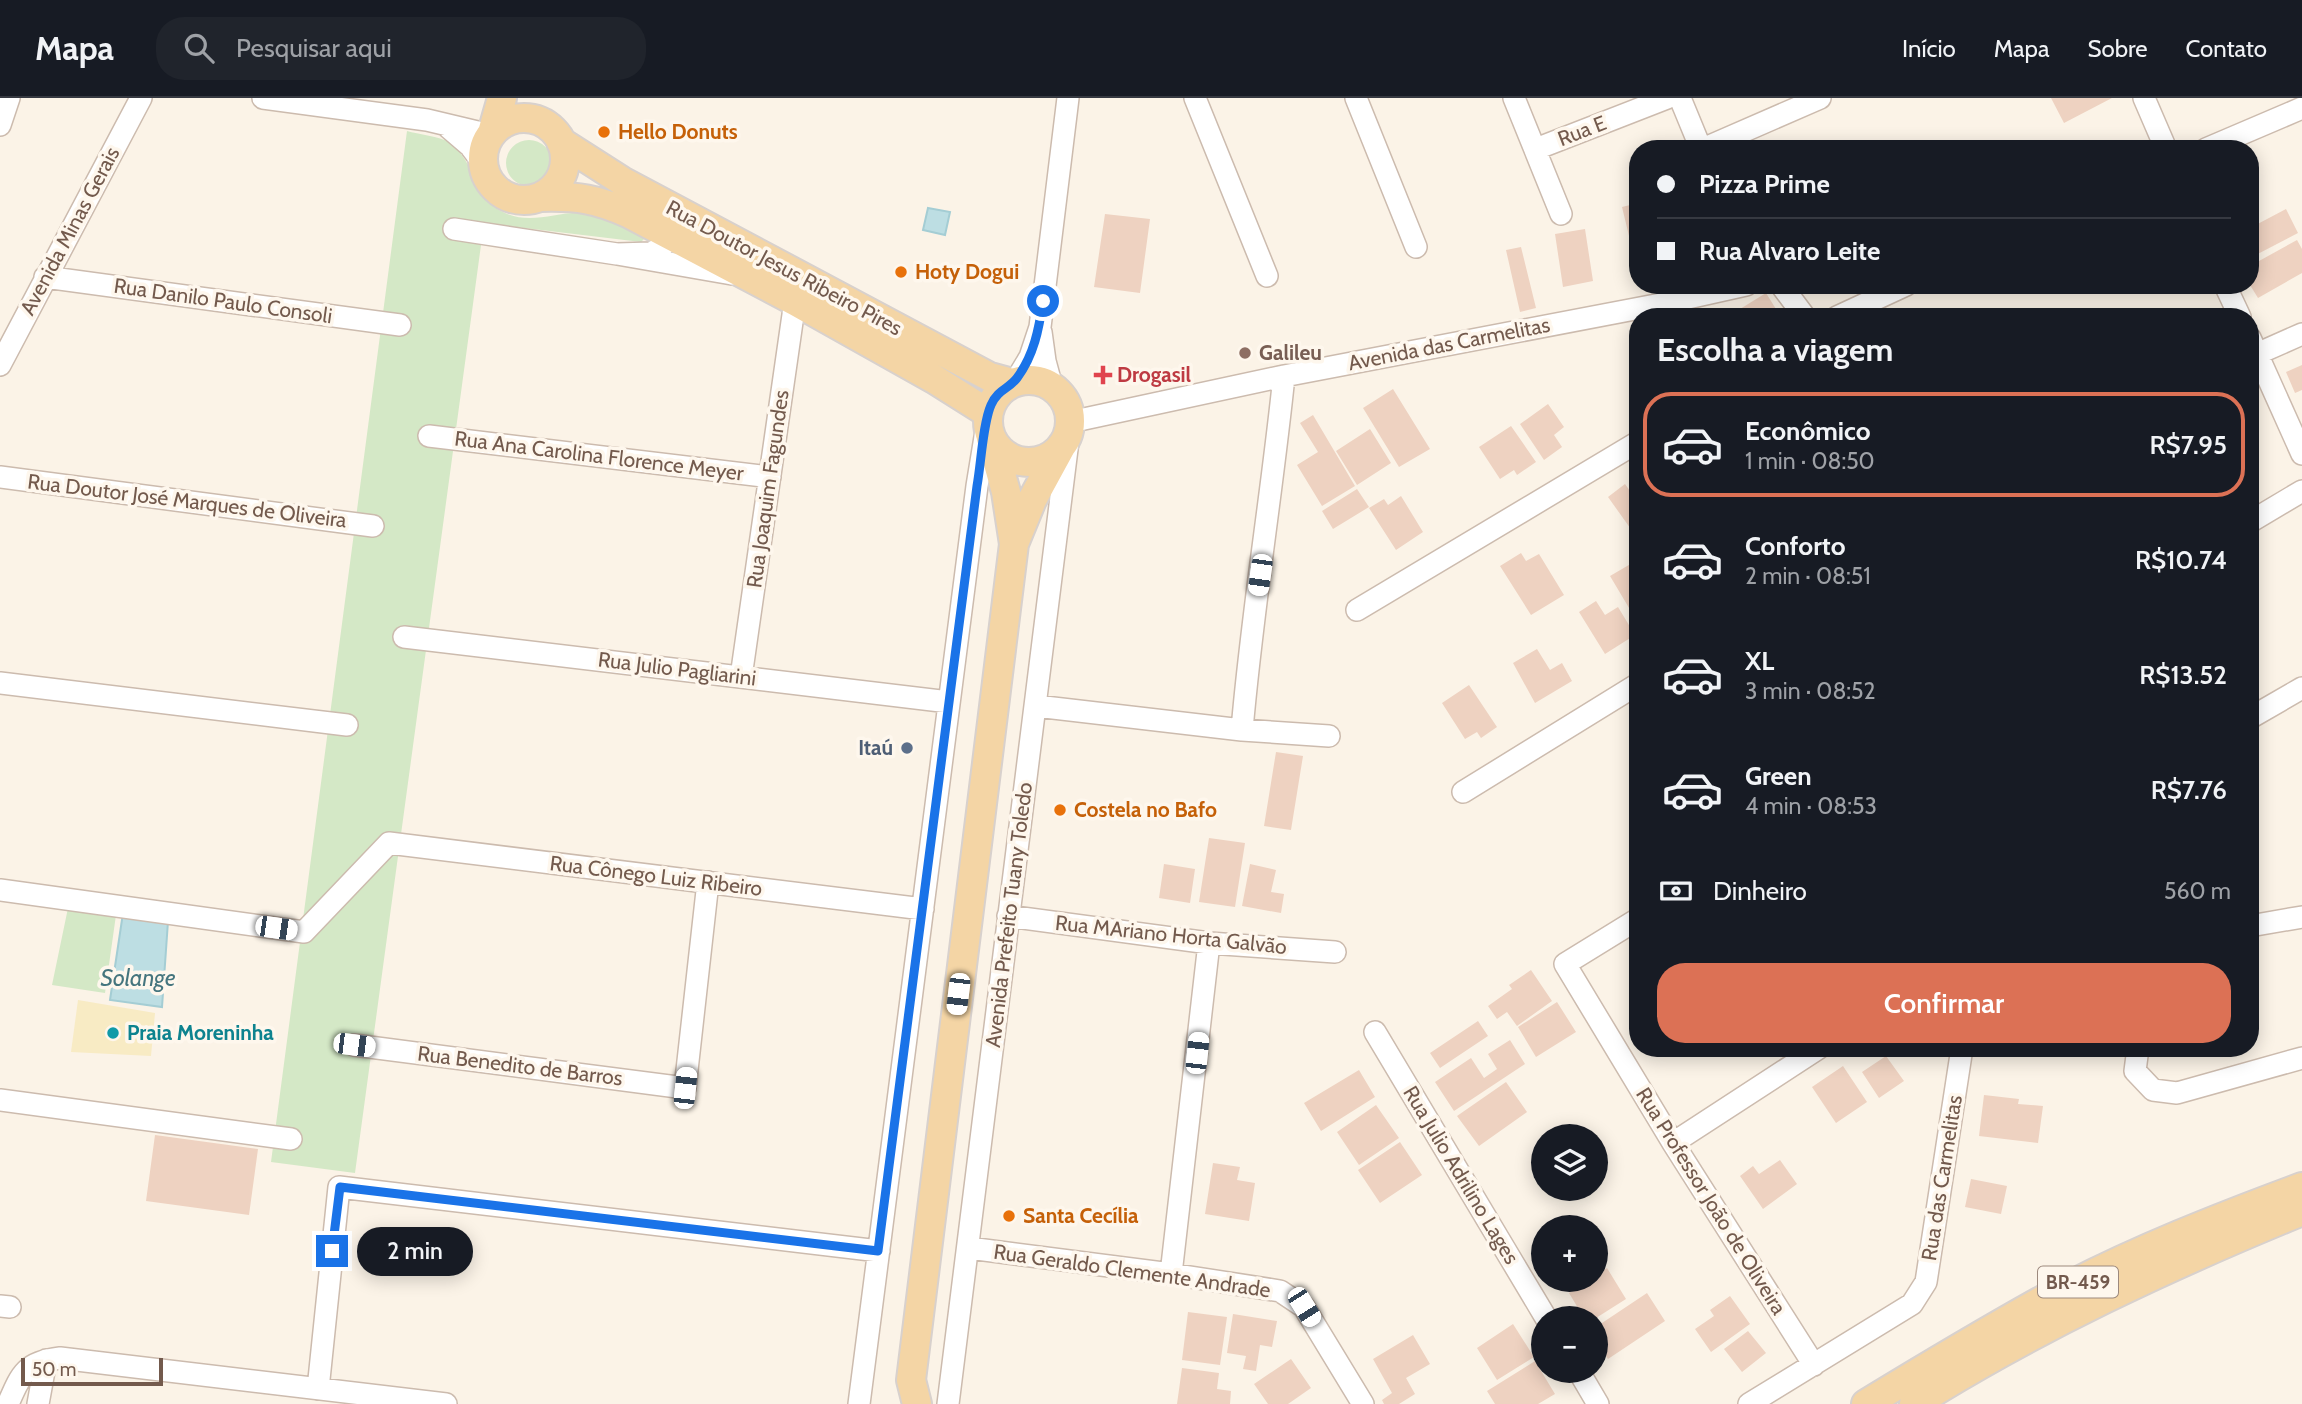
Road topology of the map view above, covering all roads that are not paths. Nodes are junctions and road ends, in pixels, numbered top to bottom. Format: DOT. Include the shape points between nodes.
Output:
graph roads {
  1 [pos="7,98"];
  2 [pos="141,98"];
  3 [pos="263,98"];
  4 [pos="502,98"];
  5 [pos="540,98"];
  6 [pos="1068,98"];
  7 [pos="1195,98"];
  8 [pos="1356,98"];
  9 [pos="1514,98"];
  10 [pos="1667,98"];
  11 [pos="1680,98"];
  12 [pos="1820,98"];
  13 [pos="2144,98"];
  14 [pos="0,105"];
  15 [pos="2302,108"];
  16 [pos="444,124"];
  17 [pos="0,125"];
  18 [pos="491,134"];
  19 [pos="559,137"];
  20 [pos="1698,140"];
  21 [pos="1723,140"];
  22 [pos="2162,140"];
  23 [pos="2227,140"];
  24 [pos="1536,149"];
  25 [pos="482,163"];
  26 [pos="541,197"];
  27 [pos="1561,214"];
  28 [pos="454,229"];
  29 [pos="662,231"];
  30 [pos="1416,247"];
  31 [pos="617,254"];
  32 [pos="1266,276"];
  33 [pos="45,277"];
  34 [pos="751,278"];
  35 [pos="1717,294"];
  36 [pos="1887,294"];
  37 [pos="794,301"];
  38 [pos="1671,308"];
  39 [pos="1856,308"];
  40 [pos="1629,316"];
  41 [pos="400,325"];
  42 [pos="1040,327"];
  43 [pos="2302,334"];
  44 [pos="2259,348"];
  45 [pos="2259,363"];
  46 [pos="0,365"];
  47 [pos="1284,376"];
  48 [pos="1014,382"];
  49 [pos="1052,387"];
  50 [pos="989,422"];
  51 [pos="1067,431"];
  52 [pos="429,436"];
  53 [pos="1629,447"];
  54 [pos="2302,454"];
  55 [pos="0,477"];
  56 [pos="769,477"];
  57 [pos="2302,491"];
  58 [pos="2259,517"];
  59 [pos="373,526"];
  60 [pos="1014,544"];
  61 [pos="1357,610"];
  62 [pos="404,637"];
  63 [pos="741,677"];
  64 [pos="0,683"];
  65 [pos="2302,688"];
  66 [pos="1629,690"];
  67 [pos="949,702"];
  68 [pos="1036,706"];
  69 [pos="2259,713"];
  70 [pos="347,725"];
  71 [pos="1242,730"];
  72 [pos="1329,736"];
  73 [pos="1463,792"];
  74 [pos="708,883"];
  75 [pos="0,890"];
  76 [pos="923,909"];
  77 [pos="1008,916"];
  78 [pos="2302,917"];
  79 [pos="2259,924"];
  80 [pos="1629,925"];
  81 [pos="1209,943"];
  82 [pos="1335,952"];
  83 [pos="1375,1031"];
  84 [pos="354,1045"];
  85 [pos="1805,1057"];
  86 [pos="1961,1057"];
  87 [pos="2137,1057"];
  88 [pos="2302,1058"];
  89 [pos="0,1100"];
  90 [pos="291,1139"];
  91 [pos="1672,1143"];
  92 [pos="2302,1187"];
  93 [pos="2302,1212"];
  94 [pos="969,1248"];
  95 [pos="878,1251"];
  96 [pos="1171,1274"];
  97 [pos="1539,1306"];
  98 [pos="46,1360"];
  99 [pos="1814,1364"];
  100 [pos="1586,1383"];
  101 [pos="318,1389"];
  102 [pos="914,1392"];
  103 [pos="8,1404"];
  104 [pos="38,1404"];
  105 [pos="446,1404"];
  106 [pos="859,1404"];
  107 [pos="894,1404"];
  108 [pos="948,1404"];
  109 [pos="1363,1404"];
  110 [pos="1598,1404"];
  111 [pos="1749,1404"];
  112 [pos="1867,1404"];
  113 [pos="1914,1404"];
  1 -- 14 [label="street"];
  1 -- 17 [label="street"];
  2 -- 33 [label="street, Avenida Minas Gerais"];
  3 -- 16 [label="street"];
  4 -- 18 [label="main road"];
  5 -- 19 [label="main road"];
  6 -- 42 [label="street"];
  7 -- 32 [label="street"];
  8 -- 30 [label="street"];
  9 -- 24 [label="street"];
  10 -- 24 [label="street, Rua E"];
  11 -- 20 [label="street"];
  12 -- 21 [label="street"];
  13 -- 22 [label="street"];
  15 -- 23 [label="street"];
  16 -- 18 [label="street"];
  16 -- 25 [label="street"];
  18 -- 19 [label="main road" via="502,123 533,118 546,123"];
  18 -- 25 [label="main road"];
  19 -- 26 [label="main road" via="566,162 562,176"];
  19 -- 48 [label="main road, Rua Doutor Jesus Ribeiro Pires" via="646,194 990,377"];
  24 -- 27 [label="street"];
  25 -- 26 [label="main road" via="486,177 500,193 513,200"];
  26 -- 29 [label="main road, Rua Doutor Jesus Ribeiro Pires" via="603,202"];
  28 -- 31 [label="street, Rua Doutor Jesus Ribeiro Pires"];
  29 -- 31 [label="street, Rua Doutor Jesus Ribeiro Pires" via="662,247 651,253"];
  29 -- 34 [label="main road, Rua Doutor Jesus Ribeiro Pires"];
  31 -- 34 [label="street, Rua Doutor Jesus Ribeiro Pires"];
  33 -- 41 [label="street, Rua Danilo Paulo Consoli"];
  33 -- 46 [label="street, Avenida Minas Gerais"];
  34 -- 37 [label="main road, Rua Doutor Jesus Ribeiro Pires"];
  35 -- 38 [label="street, Avenida das Carmelitas"];
  36 -- 39 [label="street"];
  37 -- 50 [label="main road, Rua Doutor Jesus Ribeiro Pires" via="934,379"];
  37 -- 56 [label="street, Rua Joaquim Fagundes"];
  40 -- 47 [label="street, Avenida das Carmelitas"];
  42 -- 48 [label="street" via="1030,357"];
  42 -- 49 [label="street"];
  43 -- 44 [label="street"];
  45 -- 54 [label="street"];
  47 -- 51 [label="street, Avenida das Carmelitas"];
  47 -- 71 [label="street"];
  48 -- 49 [label="main road" via="1034,380"];
  48 -- 50 [label="main road" via="997,395"];
  49 -- 51 [label="main road" via="1066,402"];
  50 -- 51 [label="main road" via="1003,453 1023,462 1045,459"];
  50 -- 60 [label="main road, Avenida Prefeito Tuany Toledo"];
  50 -- 67 [label="street"];
  51 -- 60 [label="main road, Avenida Prefeito Tuany Toledo"];
  51 -- 68 [label="street, Avenida Prefeito Tuany Toledo"];
  52 -- 56 [label="street, Rua Ana Carolina Florence Meyer"];
  53 -- 61 [label="street"];
  55 -- 59 [label="street, Rua Doutor José Marques de Oliveira"];
  56 -- 63 [label="street, Rua Joaquim Fagundes"];
  57 -- 58 [label="street"];
  60 -- 102 [label="main road, Avenida Prefeito Tuany Toledo"];
  62 -- 63 [label="street, Rua Julio Pagliarini"];
  63 -- 67 [label="street, Rua Julio Pagliarini"];
  64 -- 70 [label="street"];
  65 -- 69 [label="street"];
  66 -- 73 [label="street"];
  67 -- 76 [label="street"];
  68 -- 71 [label="street"];
  68 -- 77 [label="street, Avenida Prefeito Tuany Toledo"];
  71 -- 72 [label="street"];
  74 -- 75 [label="street, Rua Cônego Luiz Ribeiro" via="389,843 304,932"];
  74 -- 76 [label="street, Rua Cônego Luiz Ribeiro"];
  74 -- 84 [label="street, Rua Benedito de Barros" via="685,1088"];
  76 -- 95 [label="street"];
  77 -- 81 [label="street, Rua MAriano Horta Galvão"];
  77 -- 94 [label="street, Avenida Prefeito Tuany Toledo"];
  78 -- 79 [label="street"];
  80 -- 91 [label="street, Rua Professor João de Oliveira" via="1565,964"];
  81 -- 82 [label="street, Rua MAriano Horta Galvão"];
  81 -- 96 [label="street"];
  83 -- 97 [label="street, Rua Julio Adrilino Lages"];
  85 -- 91 [label="street"];
  86 -- 99 [label="street, Rua das Carmelitas" via="1926,1282 1912,1304"];
  87 -- 88 [label="street" via="2135,1071 2153,1090 2177,1093"];
  89 -- 90 [label="street"];
  91 -- 99 [label="street, Rua Professor João de Oliveira"];
  92 -- 112 [label="main road, BR-459" via="2201,1225 2063,1289"];
  93 -- 113 [label="main road, BR-459" via="2204,1251 2070,1315"];
  94 -- 96 [label="street, Rua Geraldo Clemente Andrade"];
  94 -- 108 [label="street, Avenida Prefeito Tuany Toledo"];
  95 -- 101 [label="street" via="340,1187"];
  95 -- 106 [label="street"];
  96 -- 109 [label="street, Rua Geraldo Clemente Andrade" via="1280,1291 1304,1307"];
  98 -- 101 [label="street"];
  98 -- 103 [label="street" via="34,1363 20,1376"];
  98 -- 104 [label="street"];
  99 -- 111 [label="street"];
  100 -- 110 [label="street"];
  101 -- 105 [label="street"];
  102 -- 107 [label="main road, Avenida Prefeito Tuany Toledo"];
}
